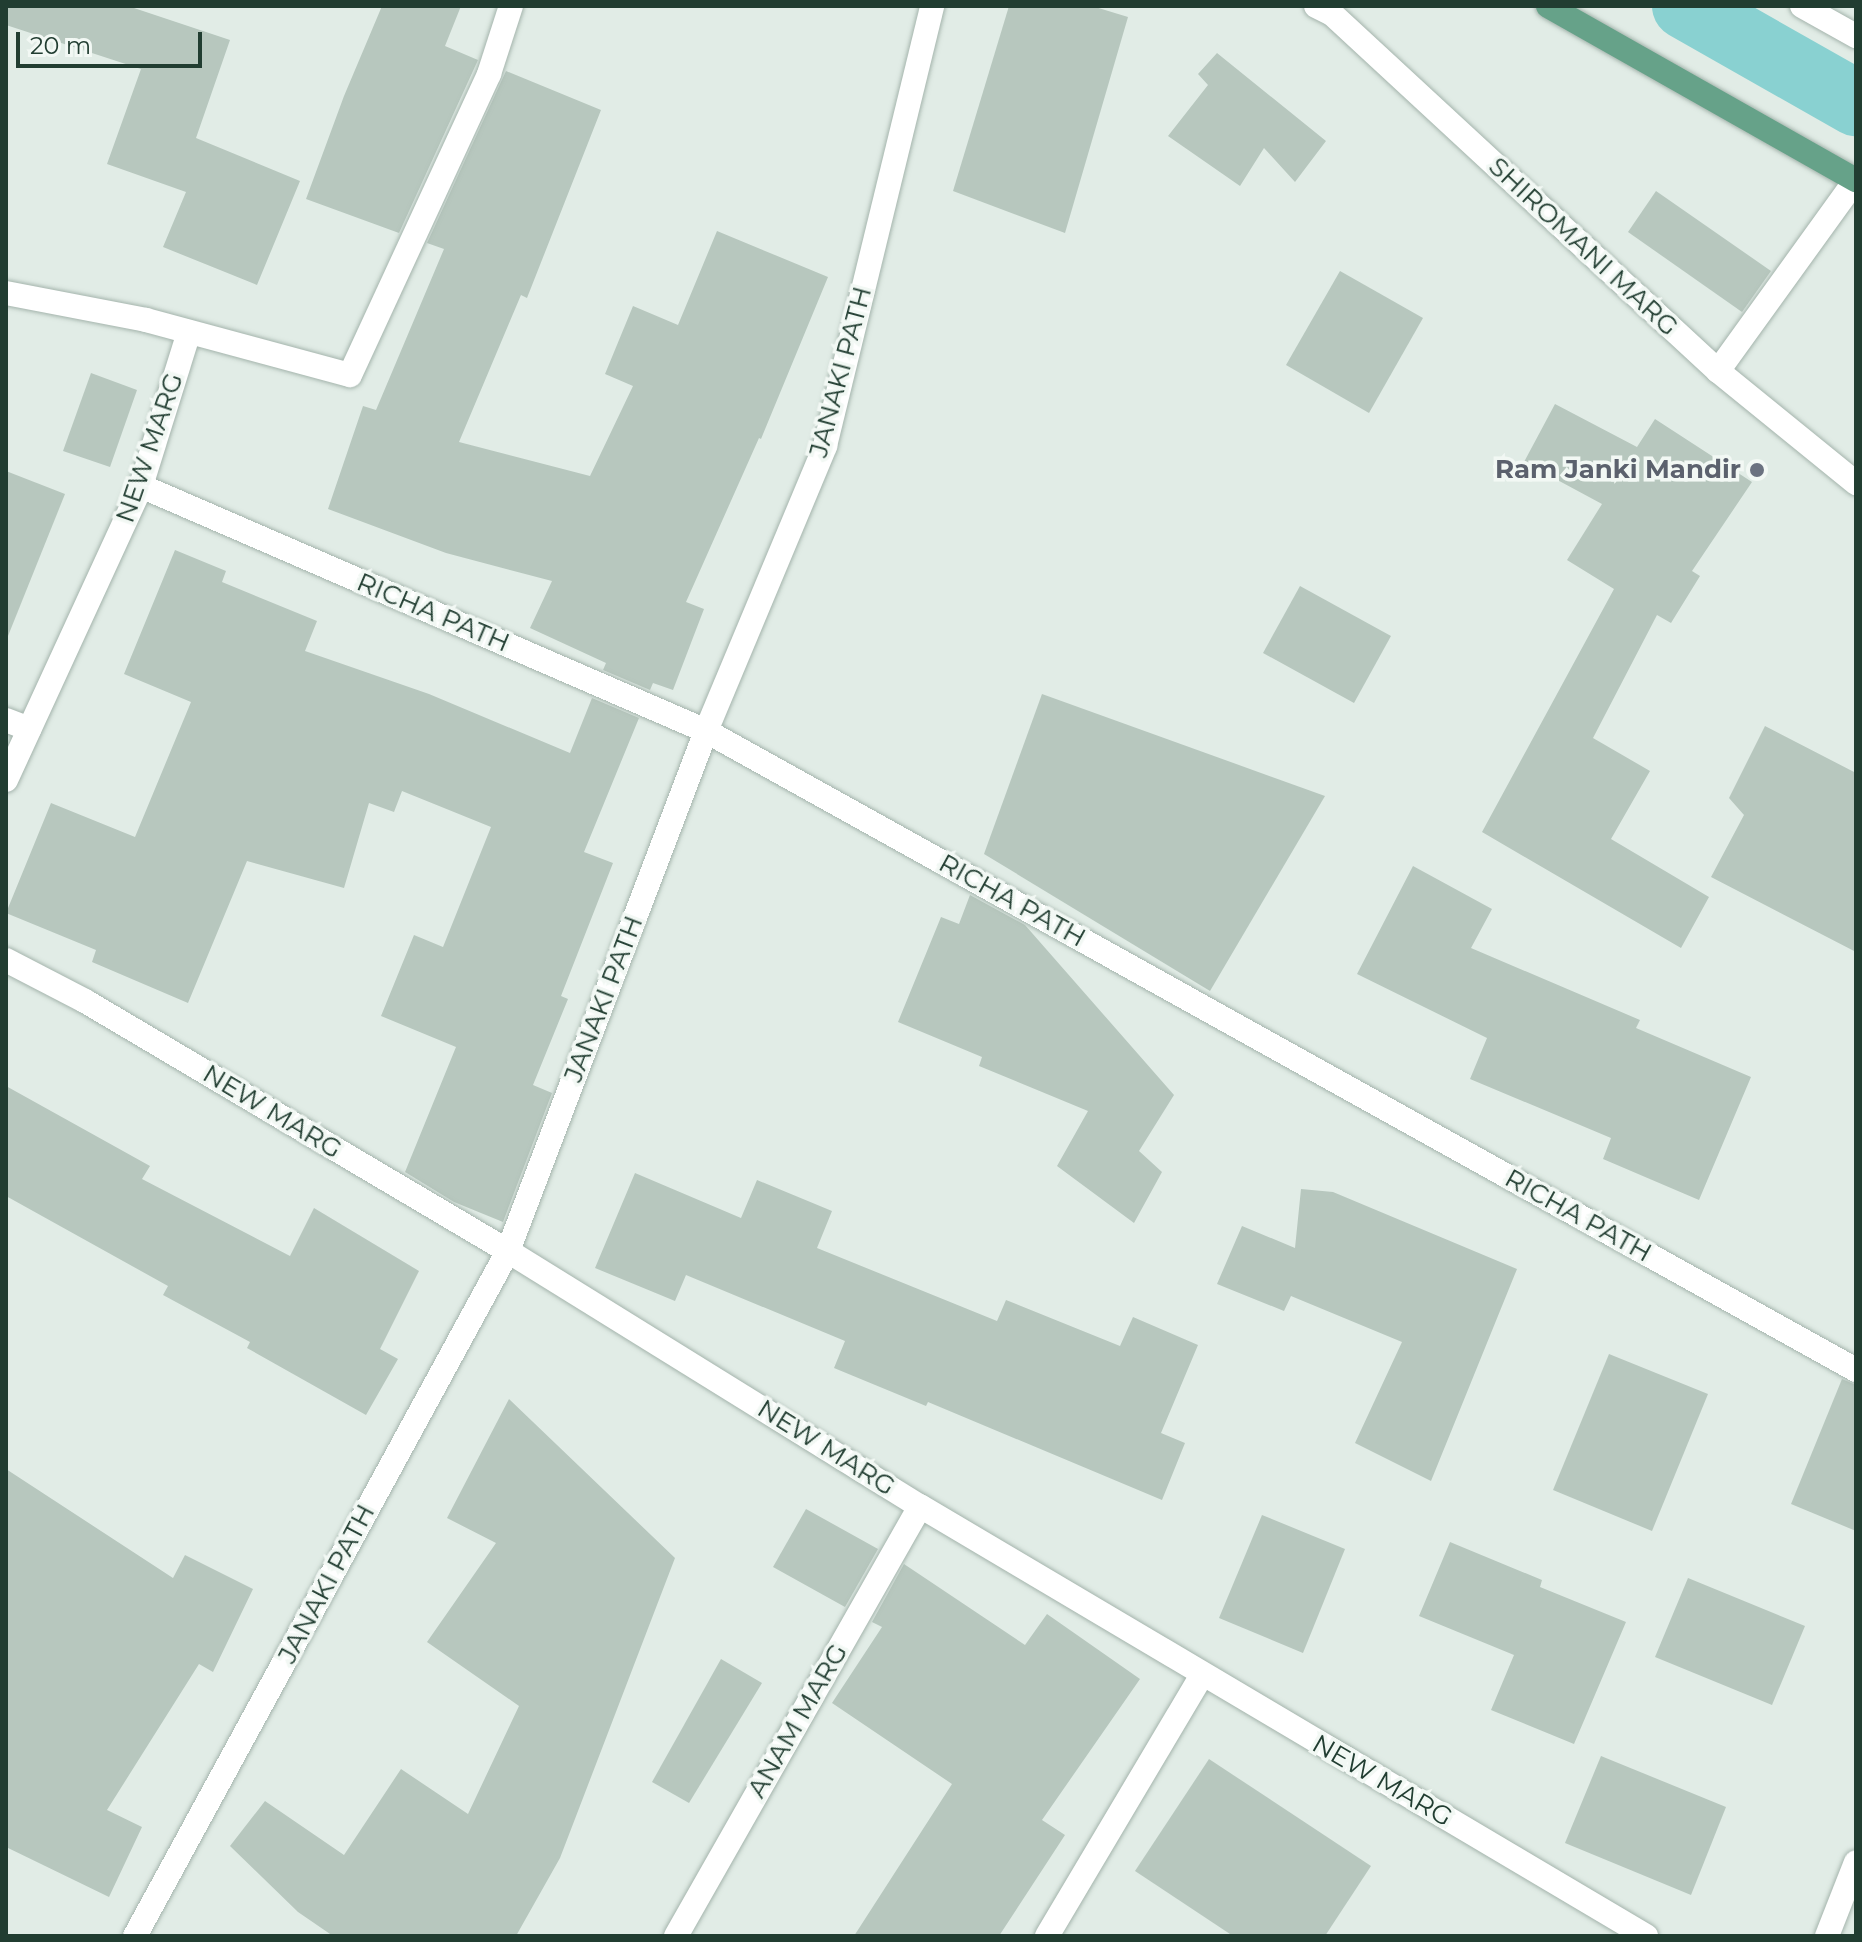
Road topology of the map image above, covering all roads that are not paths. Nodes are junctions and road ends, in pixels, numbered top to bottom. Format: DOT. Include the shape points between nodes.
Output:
graph roads {
  1 [pos="511,6"];
  2 [pos="932,6"];
  3 [pos="1316,6"];
  4 [pos="1548,6"];
  5 [pos="1802,6"];
  6 [pos="1856,36"];
  7 [pos="1856,180"];
  8 [pos="6,293"];
  9 [pos="189,332"];
  10 [pos="1718,371"];
  11 [pos="1856,483"];
  12 [pos="141,486"];
  13 [pos="6,720"];
  14 [pos="29,729"];
  15 [pos="706,731"];
  16 [pos="6,780"];
  17 [pos="6,960"];
  18 [pos="508,1251"];
  19 [pos="1856,1370"];
  20 [pos="920,1506"];
  21 [pos="1202,1675"];
  22 [pos="1856,1862"];
  23 [pos="135,1936"];
  24 [pos="676,1936"];
  25 [pos="1047,1936"];
  26 [pos="1646,1936"];
  27 [pos="1827,1936"];
  1 -- 9 [label="street" via="489,74 350,375"];
  2 -- 15 [label="street, JANAKI PATH" via="825,446"];
  3 -- 10 [label="street, SHIROMANI MARG" via="1332,14"];
  4 -- 7 [label="main road"];
  5 -- 6 [label="street"];
  7 -- 10 [label="street"];
  8 -- 9 [label="street"];
  9 -- 12 [label="street, NEW MARG"];
  10 -- 11 [label="street, SHIROMANI MARG"];
  12 -- 14 [label="street, NEW MARG"];
  12 -- 15 [label="street, RICHA PATH"];
  13 -- 14 [label="street"];
  14 -- 16 [label="street, NEW MARG"];
  15 -- 18 [label="street, JANAKI PATH"];
  15 -- 19 [label="street, RICHA PATH"];
  17 -- 18 [label="street, NEW MARG" via="99,1009"];
  18 -- 20 [label="street, NEW MARG"];
  18 -- 23 [label="street, JANAKI PATH"];
  20 -- 21 [label="street, NEW MARG"];
  20 -- 24 [label="street, ANAM MARG"];
  21 -- 25 [label="street"];
  21 -- 26 [label="street, NEW MARG"];
  22 -- 27 [label="street"];
}
